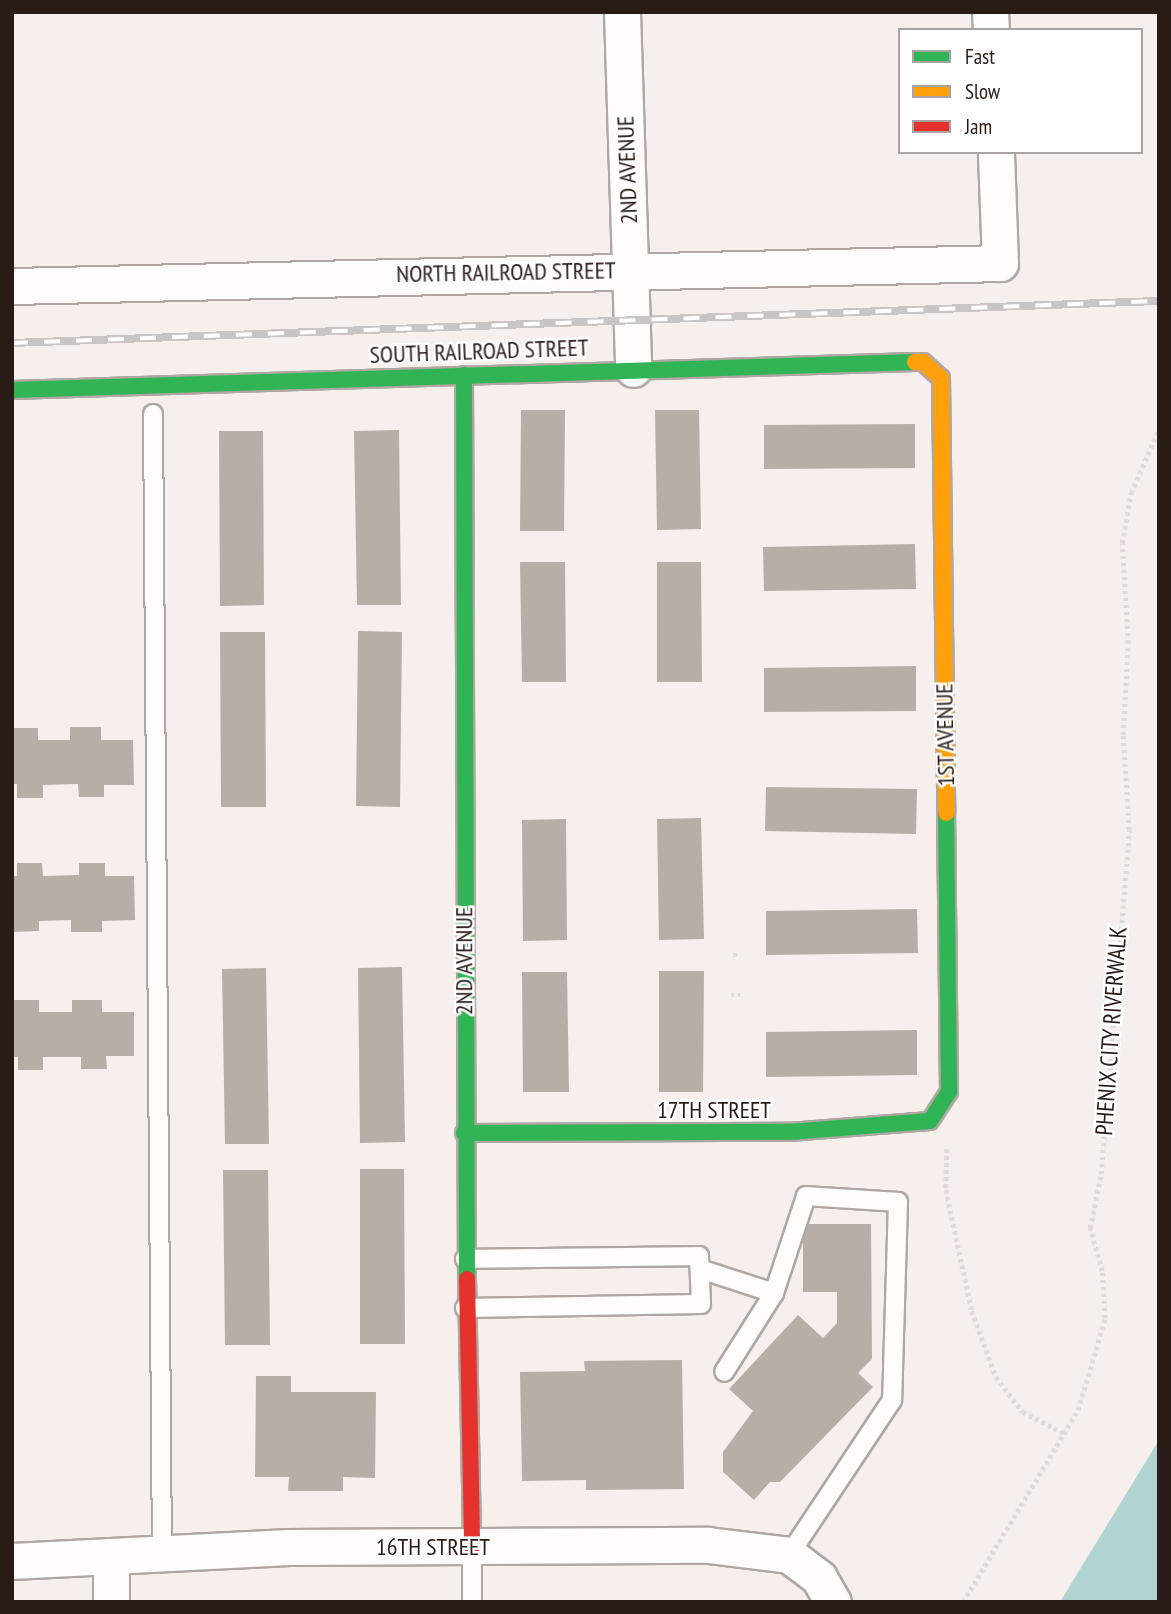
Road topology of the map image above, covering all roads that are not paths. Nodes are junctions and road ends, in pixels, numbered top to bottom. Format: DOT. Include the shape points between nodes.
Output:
graph roads {
  1 [pos="622,12"];
  2 [pos="996,154"];
  3 [pos="630,268"];
  4 [pos="12,286"];
  5 [pos="633,369"];
  6 [pos="464,375"];
  7 [pos="941,378"];
  8 [pos="12,390"];
  9 [pos="153,415"];
  10 [pos="949,1092"];
  11 [pos="464,1133"];
  12 [pos="465,1259"];
  13 [pos="700,1269"];
  14 [pos="774,1293"];
  15 [pos="465,1308"];
  16 [pos="724,1372"];
  17 [pos="472,1547"];
  18 [pos="162,1554"];
  19 [pos="789,1555"];
  20 [pos="111,1557"];
  21 [pos="12,1561"];
  22 [pos="111,1602"];
  23 [pos="472,1602"];
  24 [pos="833,1602"];
  1 -- 3 [label="street, 2ND AVENUE"];
  2 -- 3 [label="street, NORTH RAILROAD STREET" via="1000,263 749,271"];
  3 -- 4 [label="street, NORTH RAILROAD STREET"];
  3 -- 5 [label="street, 2ND AVENUE"];
  5 -- 6 [label="street, SOUTH RAILROAD STREET"];
  5 -- 7 [label="street, SOUTH RAILROAD STREET" via="923,362"];
  6 -- 8 [label="street, SOUTH RAILROAD STREET"];
  6 -- 11 [label="street, 2ND AVENUE"];
  7 -- 10 [label="street, 1ST AVENUE"];
  9 -- 18 [label="lane"];
  10 -- 11 [label="street, 17TH STREET" via="930,1121 789,1132"];
  11 -- 12 [label="street, 2ND AVENUE"];
  12 -- 13 [label="lane" via="699,1256"];
  12 -- 15 [label="street, 2ND AVENUE"];
  13 -- 14 [label="lane"];
  13 -- 15 [label="lane" via="701,1304"];
  14 -- 16 [label="lane"];
  14 -- 19 [label="lane" via="806,1196 898,1202 892,1400"];
  15 -- 17 [label="street, 2ND AVENUE"];
  17 -- 18 [label="street, 16TH STREET" via="289,1547"];
  17 -- 19 [label="street, 16TH STREET" via="708,1545"];
  17 -- 23 [label="lane"];
  18 -- 20 [label="street, 16TH STREET"];
  19 -- 24 [label="street, 16TH STREET" via="819,1577"];
  20 -- 21 [label="street, 16TH STREET"];
  20 -- 22 [label="street"];
}
